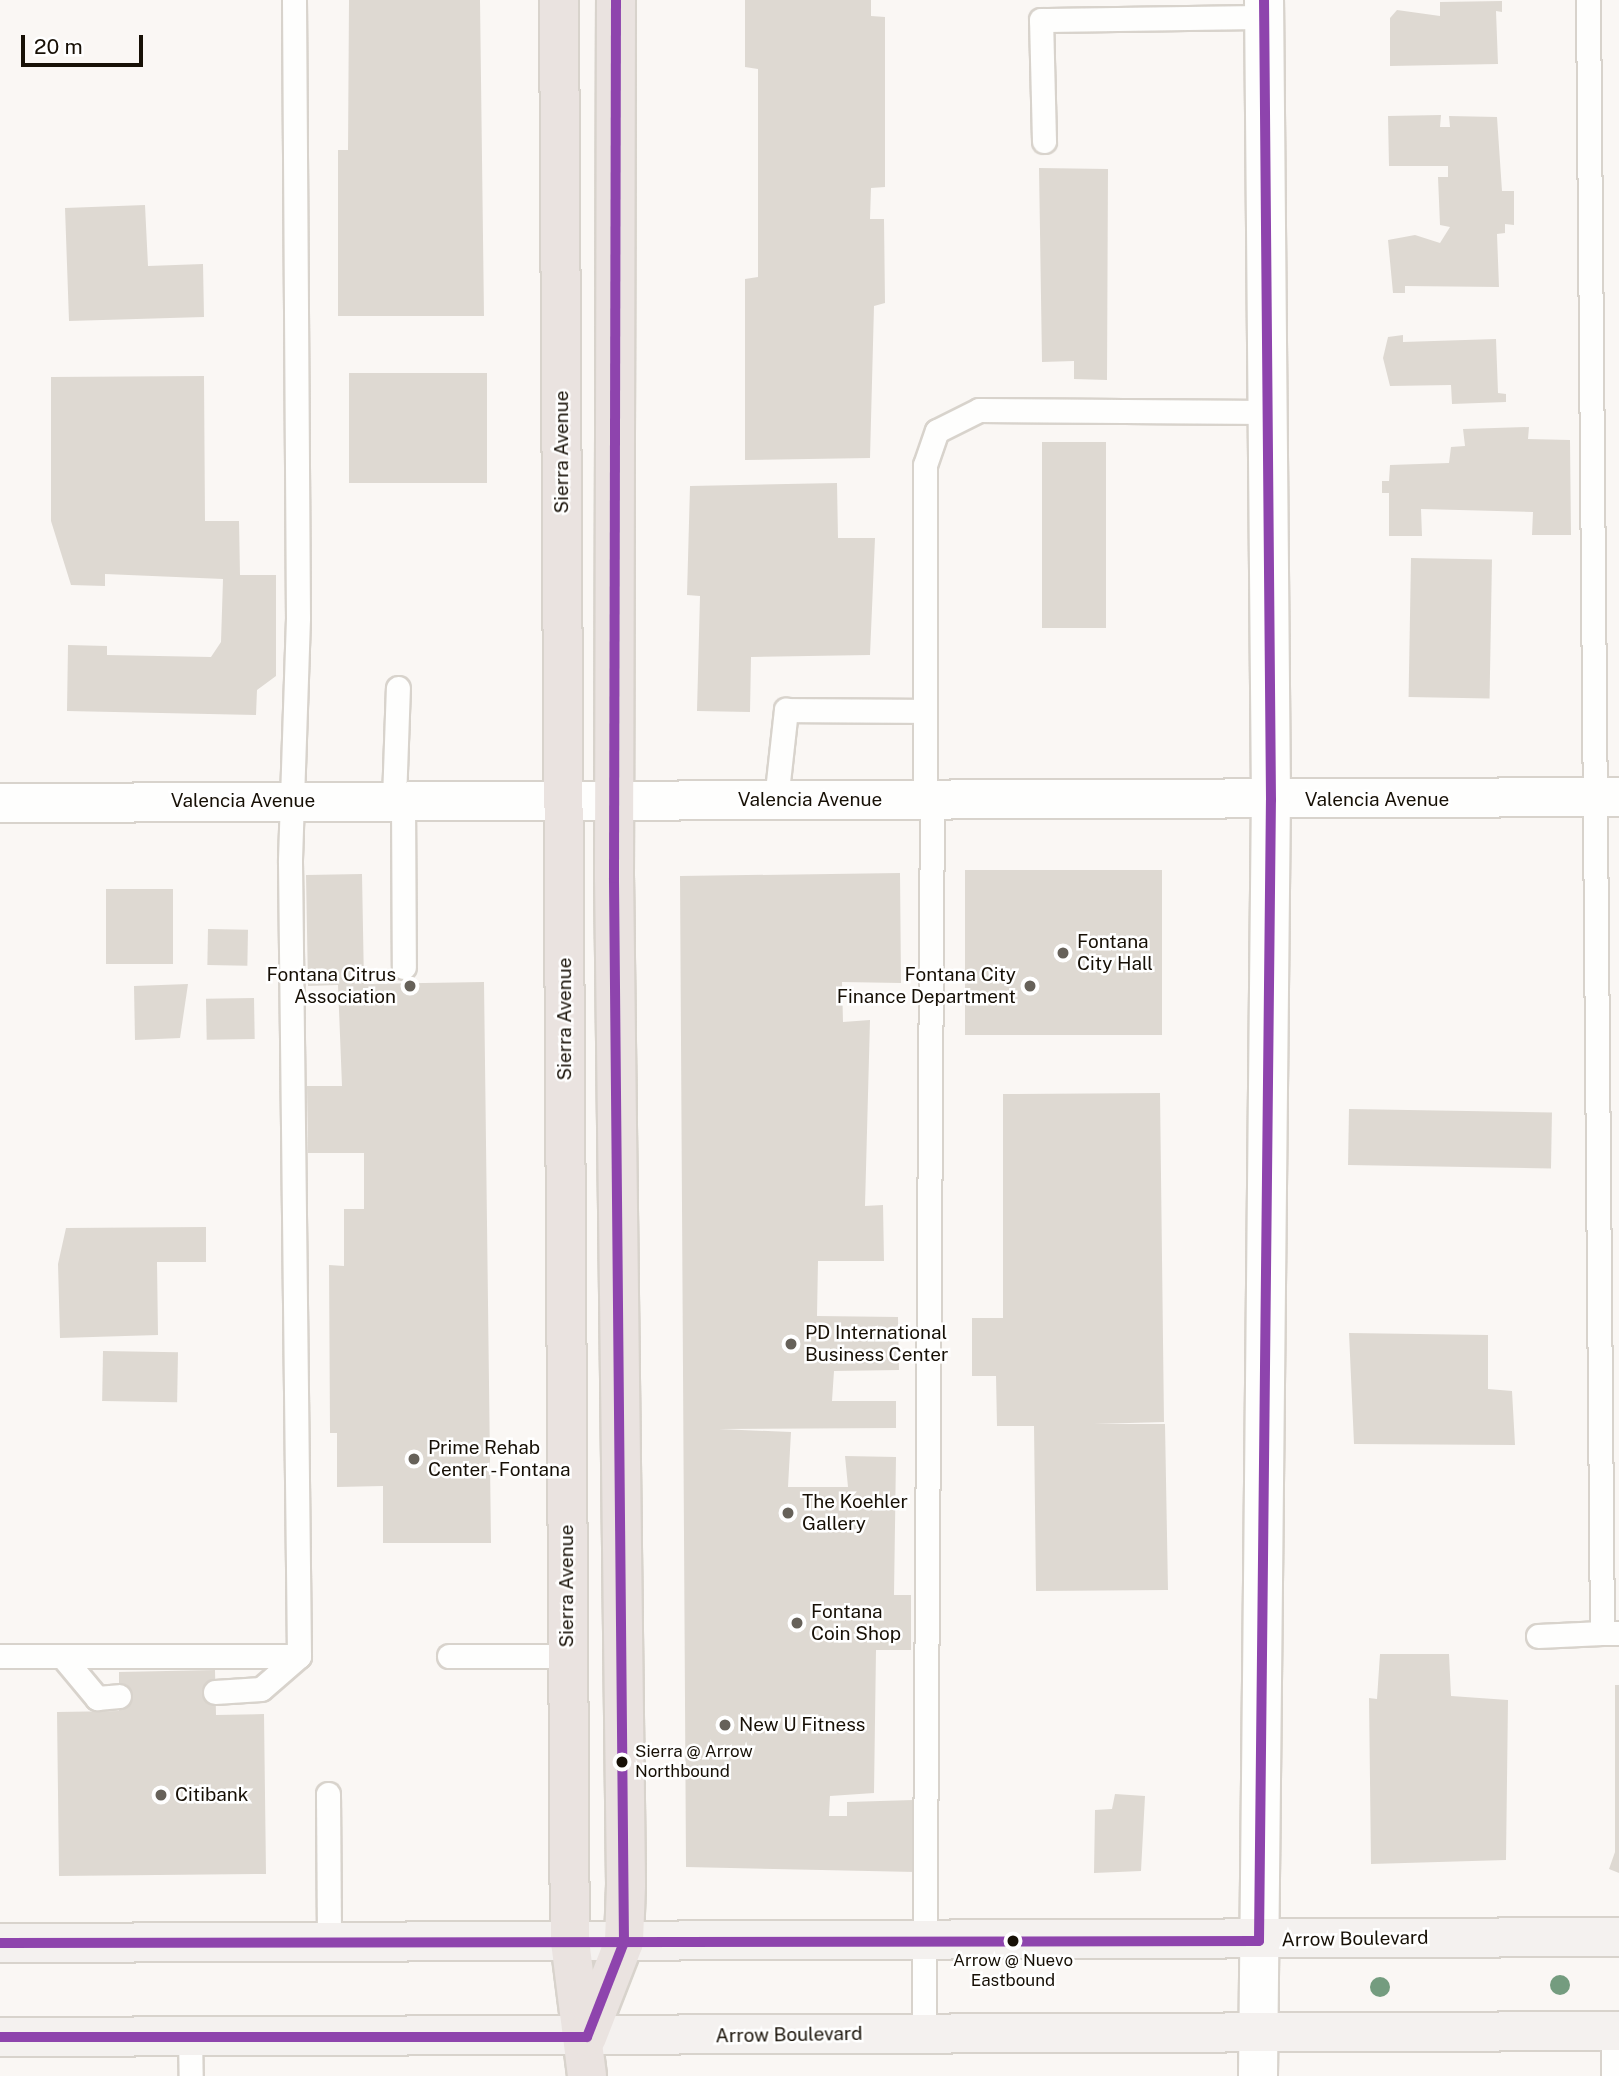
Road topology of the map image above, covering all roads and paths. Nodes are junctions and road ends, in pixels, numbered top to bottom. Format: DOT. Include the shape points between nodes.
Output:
graph roads {
  1 [pos="294,0"];
  2 [pos="559,0"];
  3 [pos="616,0"];
  4 [pos="1588,0"];
  5 [pos="1264,8"];
  6 [pos="1044,141"];
  7 [pos="1268,412"];
  8 [pos="398,688"];
  9 [pos="925,711"];
  10 [pos="1606,797"];
  11 [pos="615,799"];
  12 [pos="399,800"];
  13 [pos="563,800"];
  14 [pos="776,800"];
  15 [pos="928,800"];
  16 [pos="1271,800"];
  17 [pos="290,801"];
  18 [pos="0,803"];
  19 [pos="404,967"];
  20 [pos="1611,1633"];
  21 [pos="1538,1636"];
  22 [pos="0,1656"];
  23 [pos="62,1656"];
  24 [pos="299,1656"];
  25 [pos="449,1656"];
  26 [pos="568,1656"];
  27 [pos="215,1692"];
  28 [pos="119,1696"];
  29 [pos="328,1794"];
  30 [pos="1619,1937"];
  31 [pos="329,1941"];
  32 [pos="570,1941"];
  33 [pos="624,1941"];
  34 [pos="925,1941"];
  35 [pos="1259,1941"];
  36 [pos="0,1943"];
  37 [pos="1257,2031"];
  38 [pos="1616,2031"];
  39 [pos="924,2034"];
  40 [pos="0,2037"];
  41 [pos="190,2037"];
  42 [pos="587,2037"];
  43 [pos="191,2076"];
  44 [pos="587,2076"];
  45 [pos="1258,2076"];
  46 [pos="1613,2076"];
  1 -- 17 [label="lane" via="298,618"];
  2 -- 13 [label="main road, Sierra Avenue"];
  3 -- 11 [label="main road, Sierra Avenue"];
  4 -- 10 [label="lane"];
  5 -- 6 [label="lane" via="1041,20"];
  5 -- 7 [label="street"];
  7 -- 9 [label="lane" via="979,410 937,431 925,465"];
  7 -- 16 [label="street"];
  8 -- 12 [label="lane"];
  9 -- 14 [label="lane" via="786,710"];
  9 -- 15 [label="lane"];
  10 -- 16 [label="street, Valencia Avenue"];
  10 -- 20 [label="lane"];
  11 -- 13 [label="street, Valencia Avenue"];
  11 -- 14 [label="street, Valencia Avenue"];
  11 -- 33 [label="main road, Sierra Avenue"];
  12 -- 13 [label="street, Valencia Avenue"];
  12 -- 17 [label="street, Valencia Avenue"];
  12 -- 19 [label="lane"];
  13 -- 26 [label="main road, Sierra Avenue"];
  14 -- 15 [label="street, Valencia Avenue"];
  15 -- 16 [label="street, Valencia Avenue"];
  15 -- 34 [label="lane"];
  16 -- 35 [label="street"];
  17 -- 18 [label="street, Valencia Avenue"];
  17 -- 24 [label="lane"];
  20 -- 21 [label="lane"];
  22 -- 23 [label="lane"];
  23 -- 24 [label="lane"];
  23 -- 28 [label="lane" via="97,1698"];
  24 -- 27 [label="lane" via="261,1689"];
  25 -- 26 [label="lane"];
  26 -- 32 [label="main road, Sierra Avenue"];
  29 -- 31 [label="lane"];
  30 -- 35 [label="main road, Arrow Boulevard"];
  31 -- 32 [label="main road, Arrow Boulevard"];
  31 -- 36 [label="main road, Arrow Boulevard"];
  32 -- 33 [label="main road, Arrow Boulevard"];
  32 -- 42 [label="main road, Sierra Avenue"];
  33 -- 34 [label="main road, Arrow Boulevard"];
  33 -- 42 [label="main road, Sierra Avenue"];
  34 -- 35 [label="main road, Arrow Boulevard"];
  34 -- 39 [label="lane"];
  35 -- 37 [label="street"];
  37 -- 38 [label="main road, Arrow Boulevard"];
  37 -- 39 [label="main road, Arrow Boulevard"];
  37 -- 45 [label="street"];
  38 -- 46 [label="lane"];
  39 -- 42 [label="main road, Arrow Boulevard"];
  40 -- 41 [label="main road, Arrow Boulevard"];
  41 -- 42 [label="main road, Arrow Boulevard"];
  41 -- 43 [label="lane"];
  42 -- 44 [label="main road, Sierra Avenue"];
}
